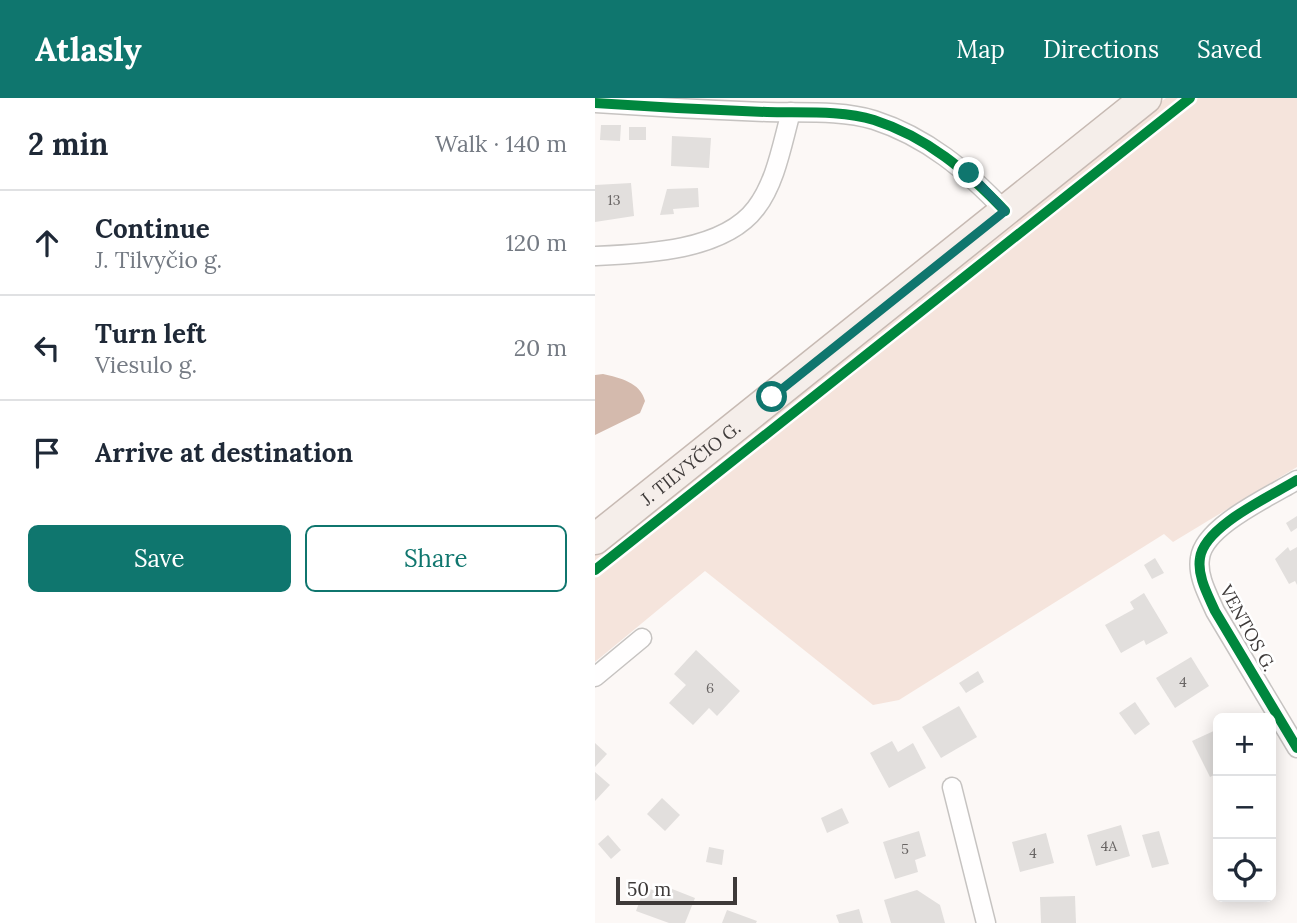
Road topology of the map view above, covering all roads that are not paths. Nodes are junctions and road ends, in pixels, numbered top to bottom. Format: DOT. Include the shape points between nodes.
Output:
graph roads {
  1 [pos="1146,98"];
  2 [pos="595,103"];
  3 [pos="791,113"];
  4 [pos="1005,211"];
  5 [pos="595,256"];
  6 [pos="1297,480"];
  7 [pos="595,539"];
  8 [pos="642,638"];
  9 [pos="595,677"];
  10 [pos="1297,748"];
  11 [pos="952,787"];
  12 [pos="986,923"];
  1 -- 4 [label="main road, J. TILVYČIO G."];
  2 -- 3 [label="street"];
  3 -- 4 [label="street" via="873,120 926,143 969,173"];
  3 -- 5 [label="street" via="769,186 755,209 736,226 661,253"];
  4 -- 7 [label="main road, J. TILVYČIO G."];
  6 -- 10 [label="street, VENTOS G." via="1211,534 1200,558 1215,611"];
  8 -- 9 [label="street"];
  11 -- 12 [label="street"];
}
